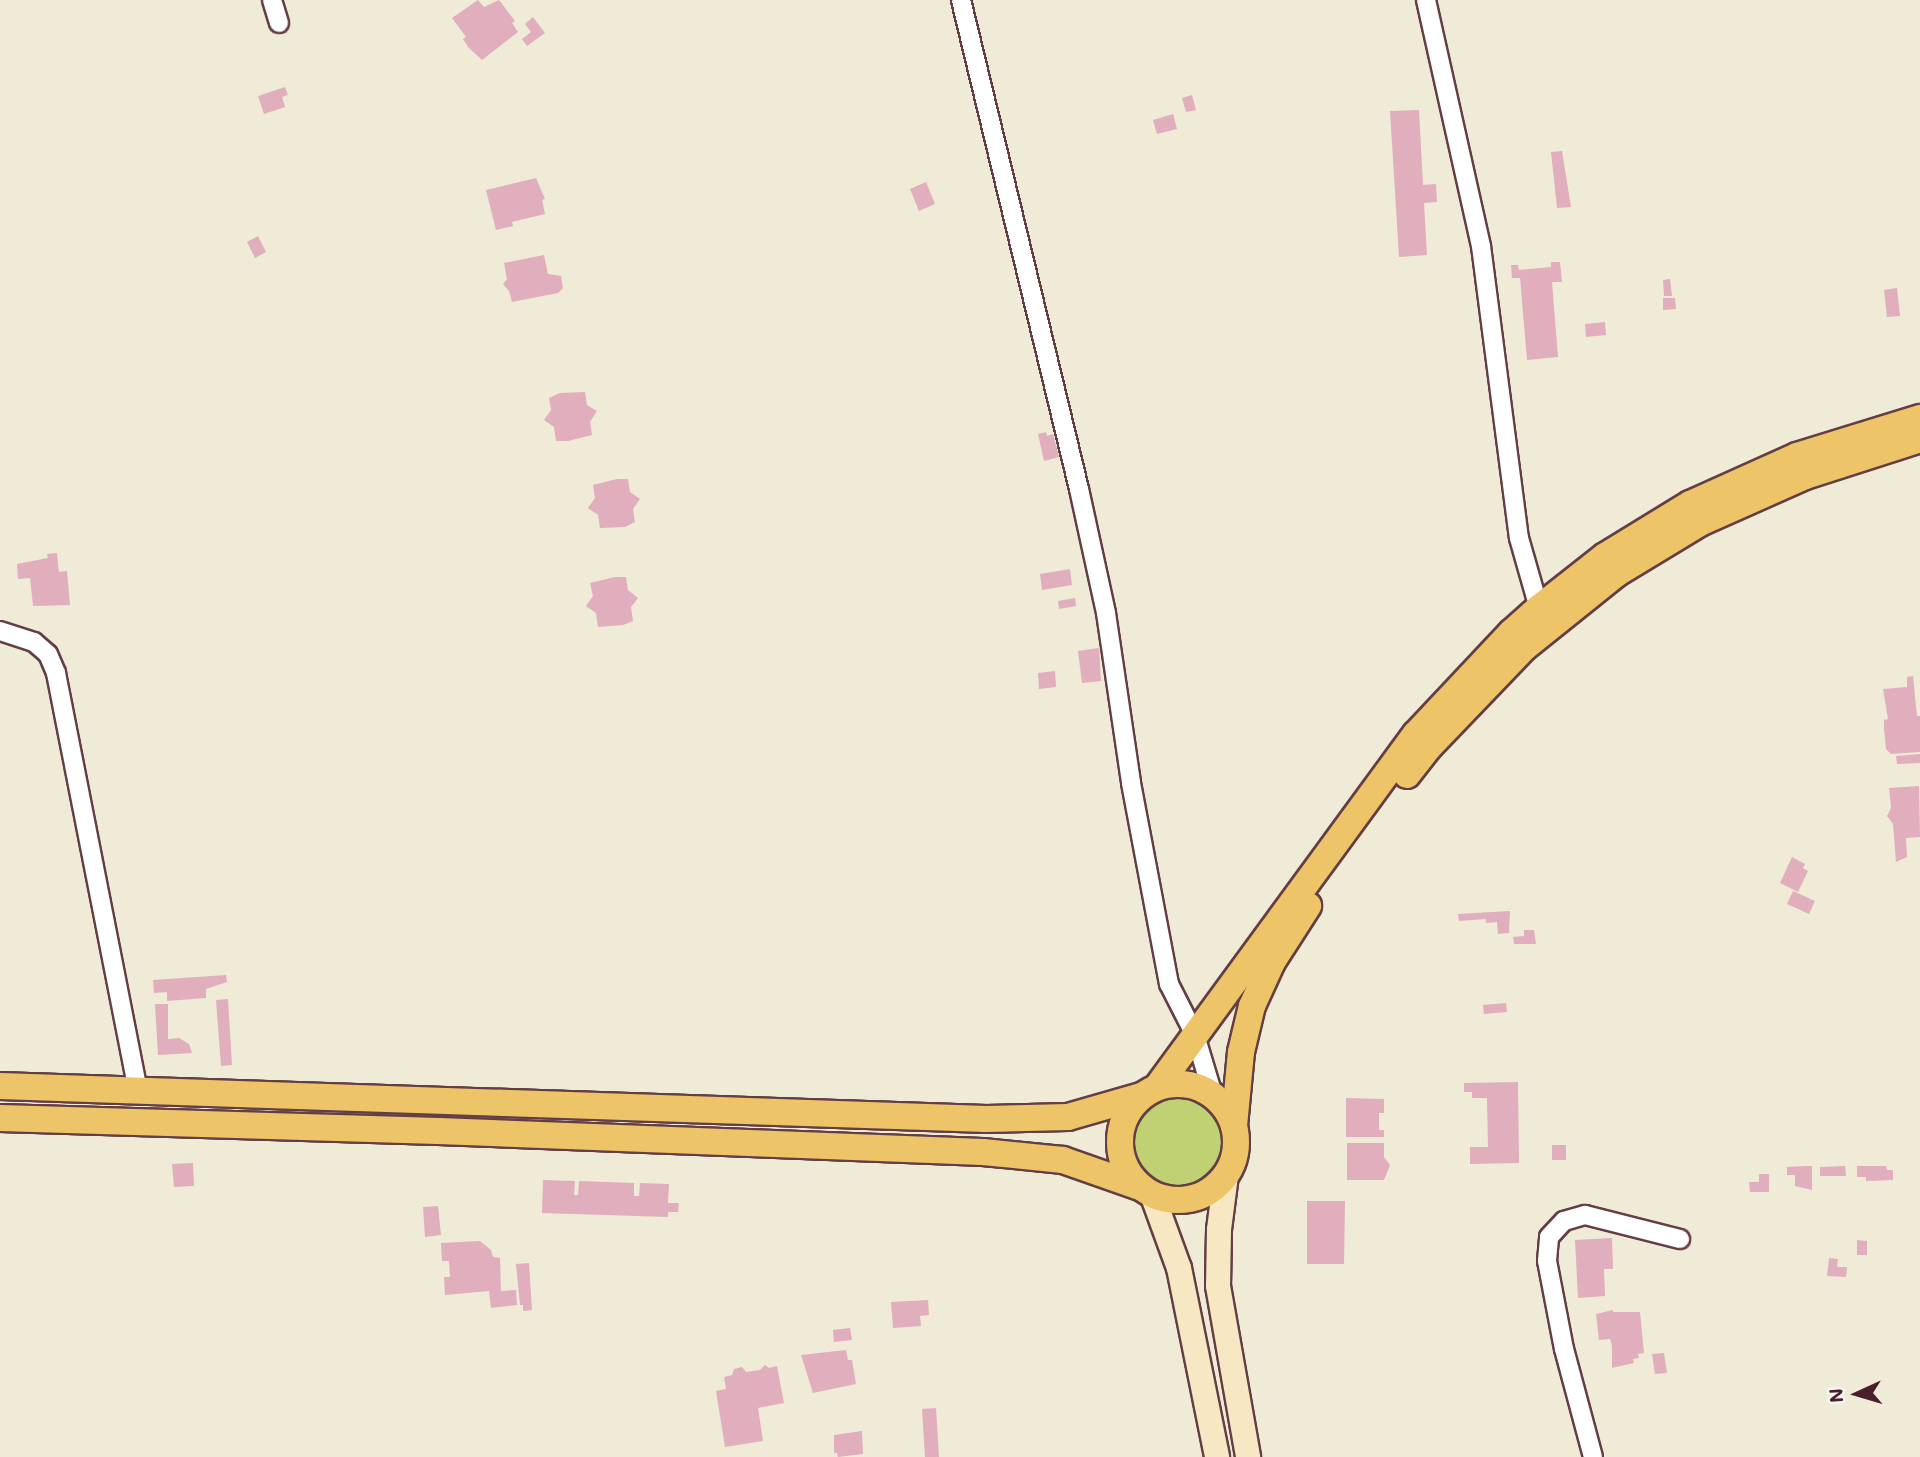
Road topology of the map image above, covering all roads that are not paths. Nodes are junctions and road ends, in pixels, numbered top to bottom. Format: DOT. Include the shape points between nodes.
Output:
graph roads {
  1 [pos="272,0"];
  2 [pos="961,0"];
  3 [pos="1426,0"];
  4 [pos="279,23"];
  5 [pos="1920,418"];
  6 [pos="1920,439"];
  7 [pos="1539,608"];
  8 [pos="0,631"];
  9 [pos="1195,1035"];
  10 [pos="0,1086"];
  11 [pos="138,1091"];
  12 [pos="1149,1091"];
  13 [pos="1213,1095"];
  14 [pos="0,1118"];
  15 [pos="1234,1126"];
  16 [pos="1226,1175"];
  17 [pos="1146,1191"];
  18 [pos="1680,1239"];
  19 [pos="1217,1457"];
  20 [pos="1248,1457"];
  21 [pos="1592,1457"];
  1 -- 4 [label="street"];
  2 -- 9 [label="street" via="1103,601 1164,962 1175,1000"];
  3 -- 7 [label="street" via="1481,246 1519,538"];
  5 -- 7 [label="main road" via="1797,456 1690,504 1605,556"];
  6 -- 15 [label="main road" via="1805,476 1700,523 1616,574 1525,647 1428,748 1304,911 1272,962 1252,1006 1241,1052"];
  7 -- 9 [label="main road" via="1416,734"];
  8 -- 11 [label="street" via="34,642 48,654 56,673"];
  9 -- 12 [label="main road"];
  9 -- 13 [label="street"];
  10 -- 11 [label="main road"];
  11 -- 12 [label="main road" via="986,1119 1068,1117"];
  12 -- 13 [label="main road" via="1177,1083"];
  12 -- 17 [label="main road" via="1125,1116 1119,1141 1125,1166"];
  13 -- 15 [label="main road"];
  14 -- 17 [label="main road" via="984,1152 1063,1160"];
  15 -- 16 [label="main road" via="1234,1160"];
  16 -- 17 [label="main road" via="1193,1199 1165,1199"];
  16 -- 20 [label="main road" via="1218,1286"];
  17 -- 19 [label="main road" via="1179,1268"];
  18 -- 21 [label="street" via="1585,1215 1564,1220 1549,1237 1547,1261 1564,1349"];
}
